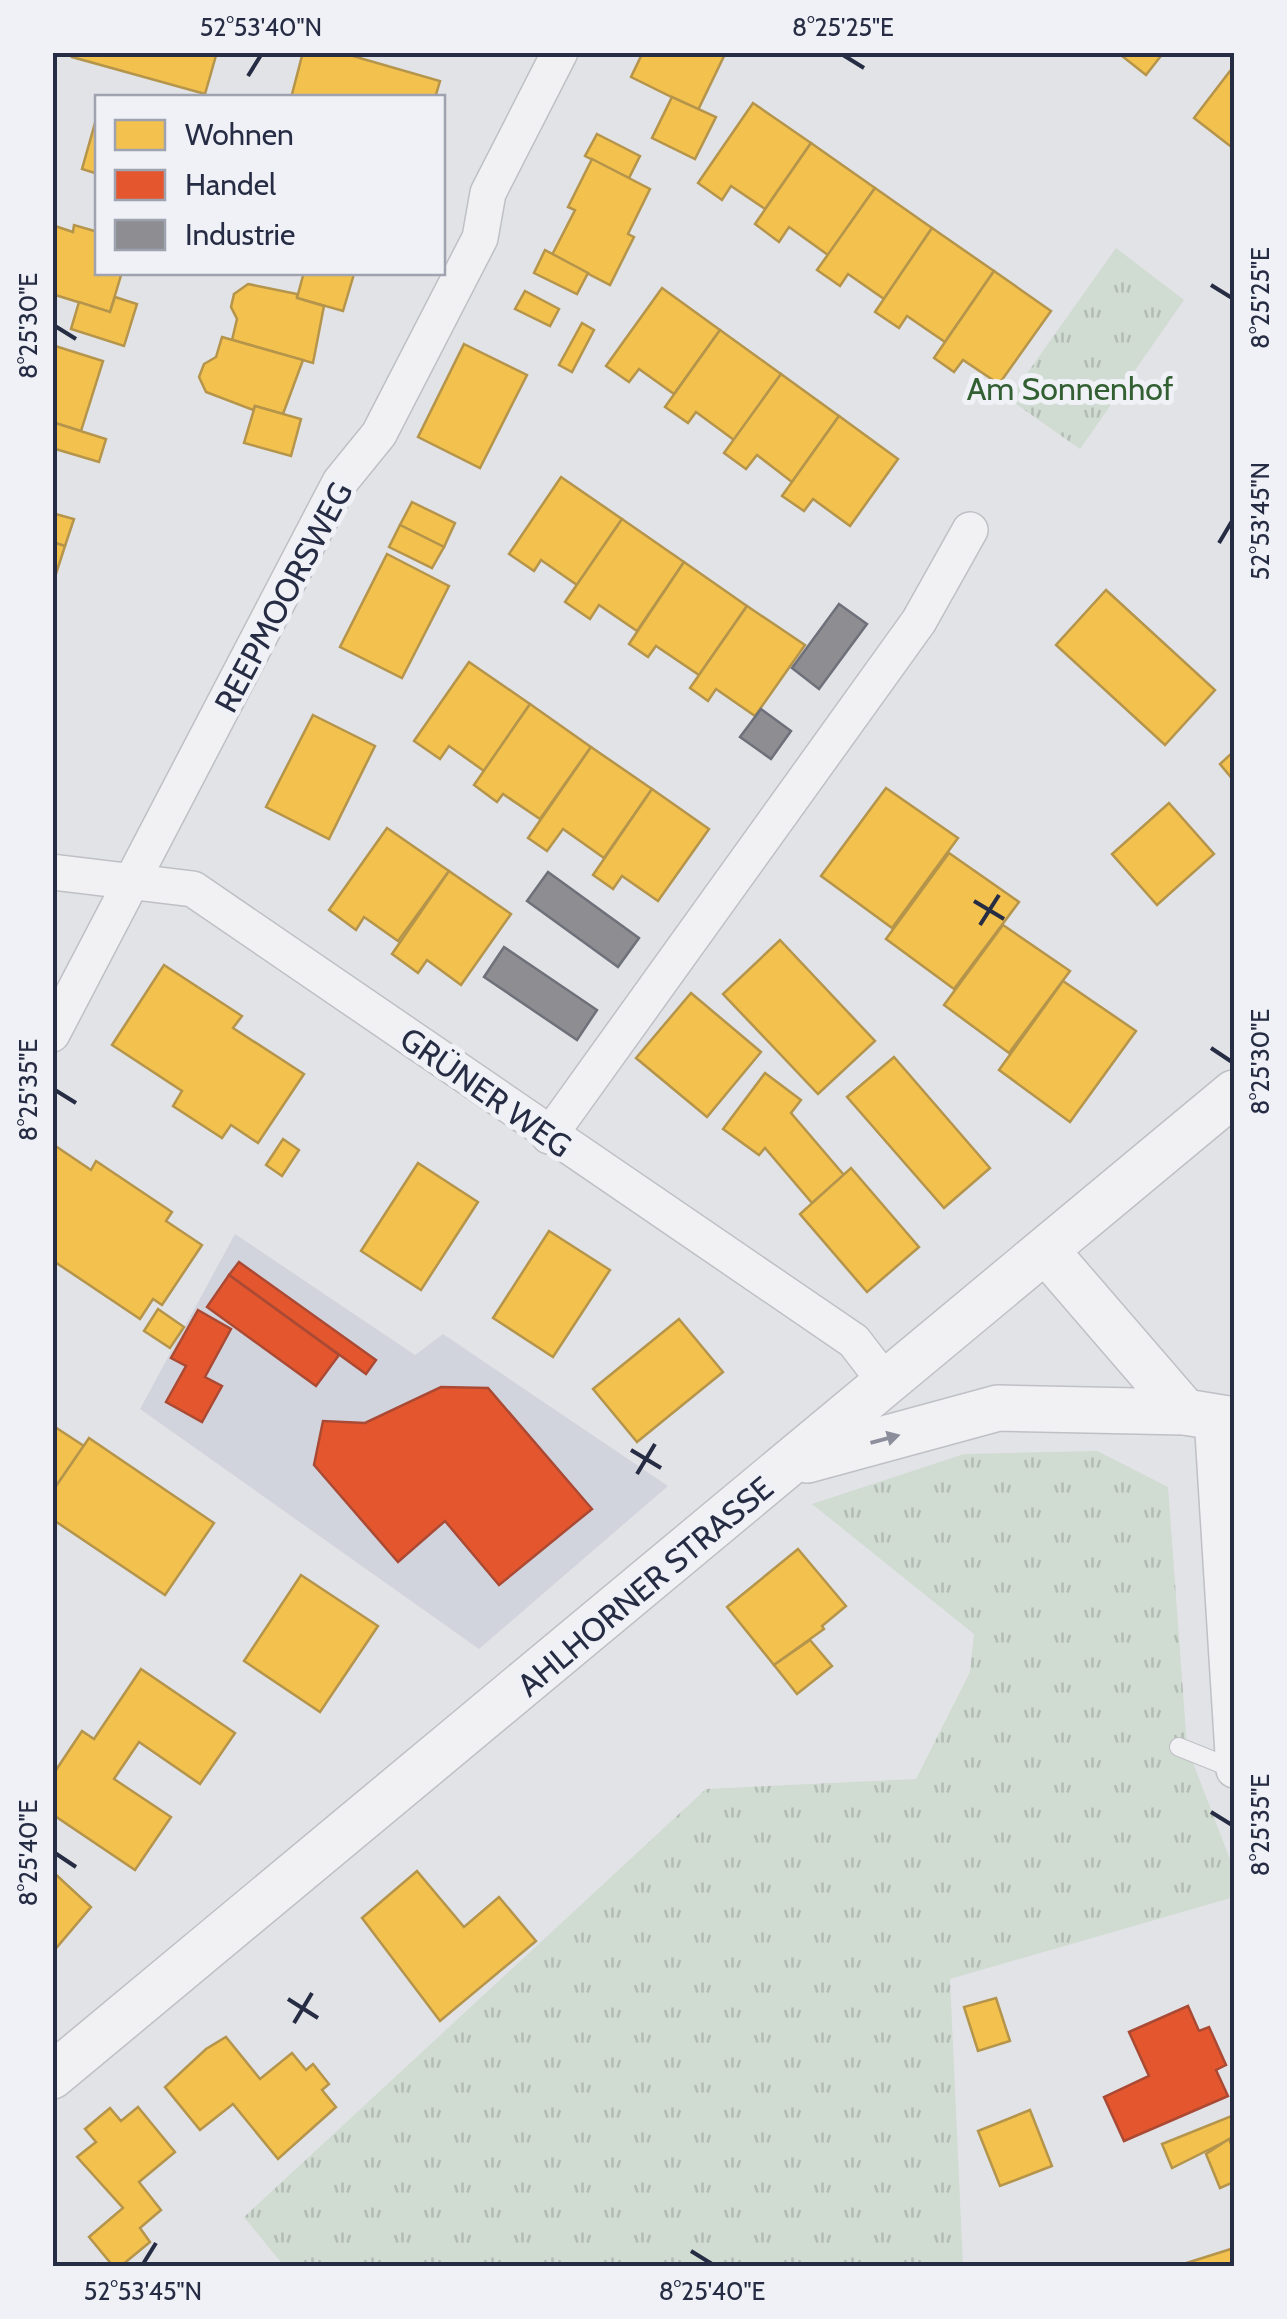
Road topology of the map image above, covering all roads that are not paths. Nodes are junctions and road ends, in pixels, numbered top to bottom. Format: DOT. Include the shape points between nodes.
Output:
graph roads {
  1 [pos="560,52"];
  2 [pos="970,530"];
  3 [pos="52,872"];
  4 [pos="132,881"];
  5 [pos="52,1034"];
  6 [pos="1234,1092"];
  7 [pos="549,1136"];
  8 [pos="1046,1251"];
  9 [pos="887,1384"];
  10 [pos="1211,1416"];
  11 [pos="790,1465"];
  12 [pos="1179,1747"];
  13 [pos="1234,1769"];
  14 [pos="52,2076"];
  1 -- 4 [label="street, REEPMOORSWEG" via="488,194 471,256 379,434 340,482"];
  2 -- 7 [label="street" via="918,621"];
  3 -- 4 [label="street, GRÜNER WEG"];
  4 -- 5 [label="street, REEPMOORSWEG"];
  4 -- 7 [label="street, GRÜNER WEG" via="193,889"];
  6 -- 8 [label="street, AHLHORNER STRASSE"];
  7 -- 9 [label="street, GRÜNER WEG" via="854,1341"];
  8 -- 9 [label="street, AHLHORNER STRASSE"];
  8 -- 10 [label="street"];
  9 -- 11 [label="street, AHLHORNER STRASSE"];
  11 -- 10 [label="street, one-way" via="998,1408"];
  10 -- 13 [label="street"];
  11 -- 14 [label="street, AHLHORNER STRASSE"];
  12 -- 13 [label="lane"];
}
